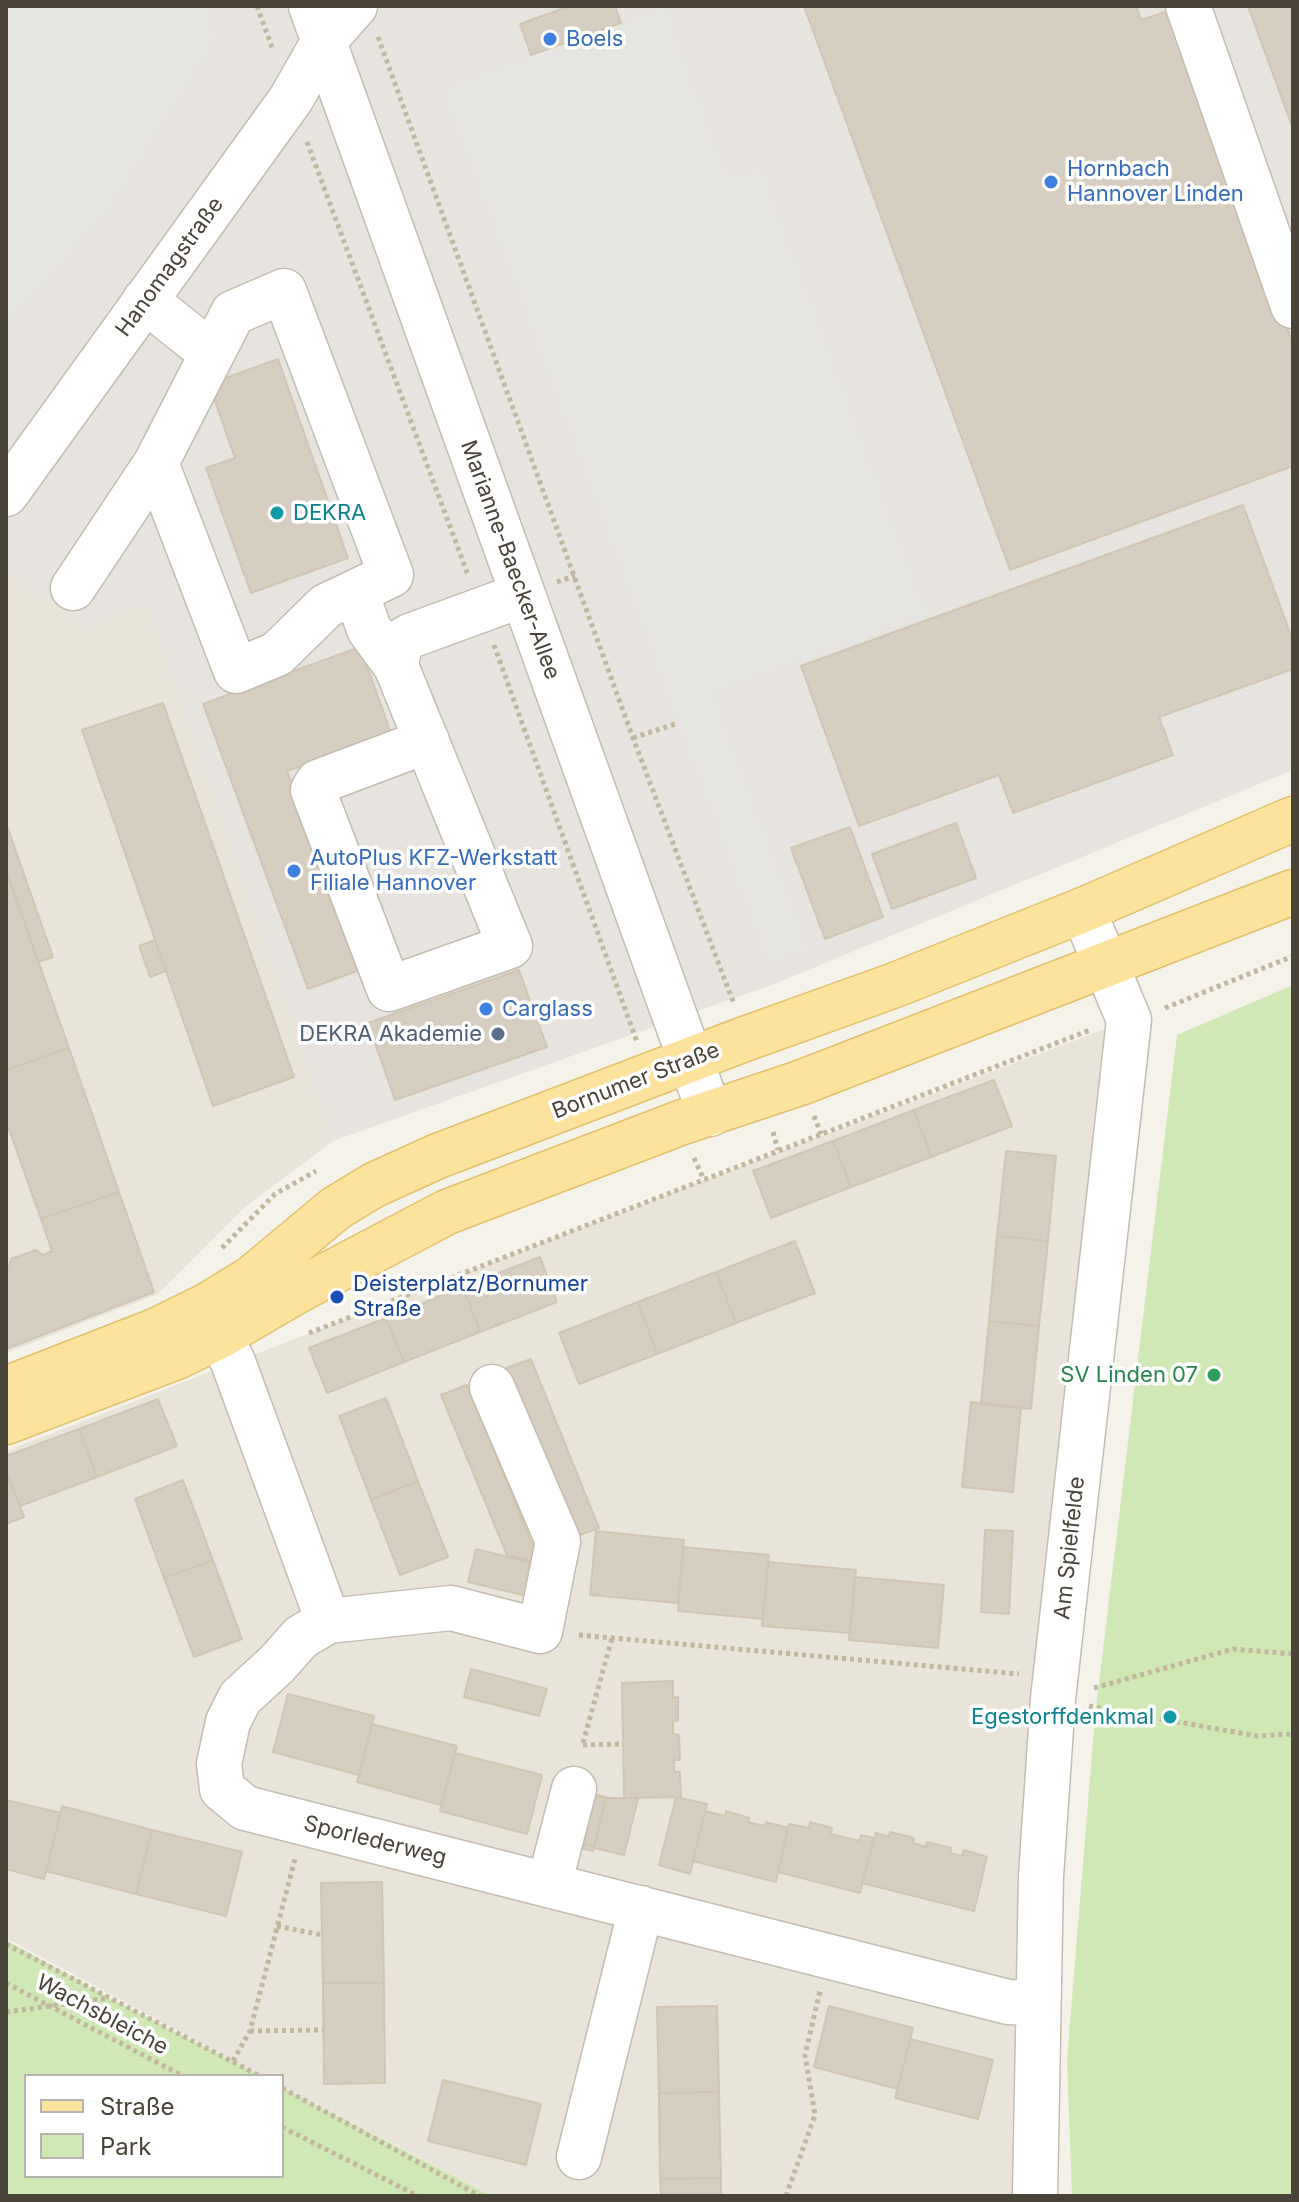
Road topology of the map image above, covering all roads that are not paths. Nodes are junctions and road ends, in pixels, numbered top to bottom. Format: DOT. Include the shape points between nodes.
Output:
graph roads {
  1 [pos="1188,6"];
  2 [pos="366,20"];
  3 [pos="318,24"];
  4 [pos="145,300"];
  5 [pos="1293,306"];
  6 [pos="211,353"];
  7 [pos="156,463"];
  8 [pos="7,490"];
  9 [pos="73,588"];
  10 [pos="356,592"];
  11 [pos="522,595"];
  12 [pos="396,666"];
  13 [pos="427,741"];
  14 [pos="1293,819"];
  15 [pos="1293,892"];
  16 [pos="1083,910"];
  17 [pos="1105,966"];
  18 [pos="690,1060"];
  19 [pos="710,1114"];
  20 [pos="220,1336"];
  21 [pos="492,1387"];
  22 [pos="6,1389"];
  23 [pos="6,1422"];
  24 [pos="328,1621"];
  25 [pos="574,1789"];
  26 [pos="549,1885"];
  27 [pos="641,1908"];
  28 [pos="1037,2003"];
  29 [pos="579,2157"];
  30 [pos="1035,2196"];
  1 -- 5 [label="street"];
  2 -- 3 [label="street, Hanomagstraße"];
  3 -- 4 [label="street, Hanomagstraße" via="291,99"];
  3 -- 11 [label="street, Marianne-Baecker-Allee"];
  4 -- 6 [label="street"];
  4 -- 8 [label="street, Hanomagstraße"];
  6 -- 7 [label="street"];
  6 -- 10 [label="street" via="233,313 284,291 391,575"];
  7 -- 9 [label="street"];
  7 -- 10 [label="street" via="236,671 277,654 326,606"];
  10 -- 12 [label="street" via="369,629"];
  11 -- 12 [label="street" via="403,640"];
  11 -- 18 [label="street, Marianne-Baecker-Allee"];
  12 -- 13 [label="street"];
  13 -- 13 [label="street" via="318,782 313,790 389,989 510,946"];
  14 -- 16 [label="main road, Bornumer Straße"];
  15 -- 17 [label="main road"];
  16 -- 17 [label="street"];
  16 -- 18 [label="main road, Bornumer Straße"];
  17 -- 19 [label="main road"];
  17 -- 28 [label="street, Am Spielfelde" via="1129,1020 1038,1687"];
  18 -- 19 [label="street, Marianne-Baecker-Allee"];
  18 -- 22 [label="main road, Bornumer Straße" via="374,1185 208,1305"];
  19 -- 20 [label="main road" via="447,1212"];
  20 -- 23 [label="main road"];
  20 -- 24 [label="street"];
  21 -- 24 [label="street" via="558,1541 557,1633 451,1608"];
  24 -- 26 [label="street, Sporlederweg" via="301,1637 240,1698 228,1722 219,1764 222,1789 245,1808"];
  25 -- 26 [label="street"];
  26 -- 27 [label="street, Sporlederweg"];
  27 -- 28 [label="street, Sporlederweg" via="1008,2002"];
  27 -- 29 [label="street"];
  28 -- 30 [label="street, Am Spielfelde"];
}
